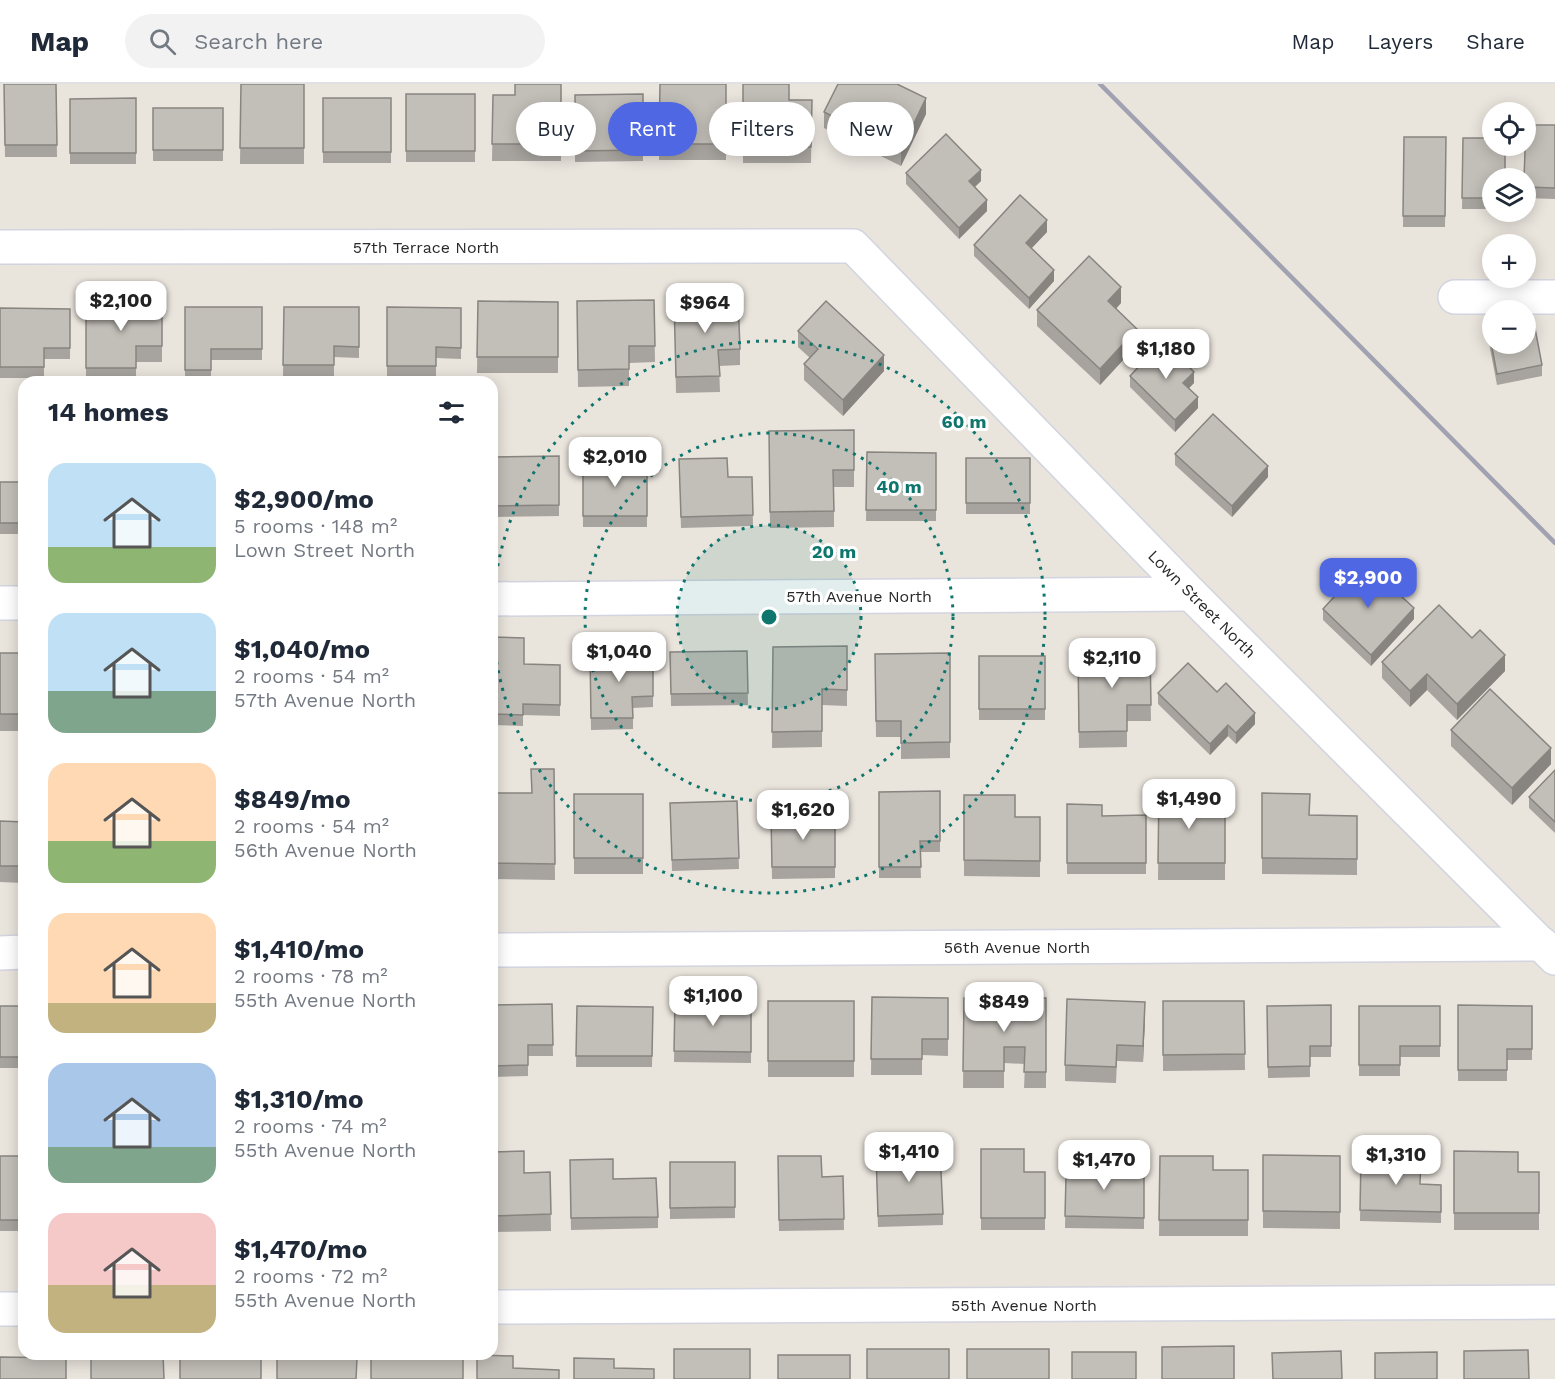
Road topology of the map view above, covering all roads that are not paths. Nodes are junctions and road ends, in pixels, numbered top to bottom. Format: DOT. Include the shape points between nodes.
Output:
graph roads {
  1 [pos="853,246"];
  2 [pos="0,247"];
  3 [pos="1455,297"];
  4 [pos="1555,297"];
  5 [pos="1191,594"];
  6 [pos="498,599"];
  7 [pos="0,603"];
  8 [pos="18,603"];
  9 [pos="498,950"];
  10 [pos="1548,951"];
  11 [pos="18,952"];
  12 [pos="0,953"];
  13 [pos="1555,1302"];
  14 [pos="498,1307"];
  15 [pos="0,1309"];
  16 [pos="18,1309"];
  1 -- 2 [label="street, 57th Terrace North"];
  1 -- 5 [label="street, Lown Street North"];
  3 -- 4 [label="street"];
  5 -- 6 [label="street, 57th Avenue North"];
  5 -- 10 [label="street, Lown Street North"];
  7 -- 8 [label="street"];
  9 -- 10 [label="street, 56th Avenue North"];
  11 -- 12 [label="street"];
  13 -- 14 [label="street, 55th Avenue North"];
  15 -- 16 [label="street"];
}
